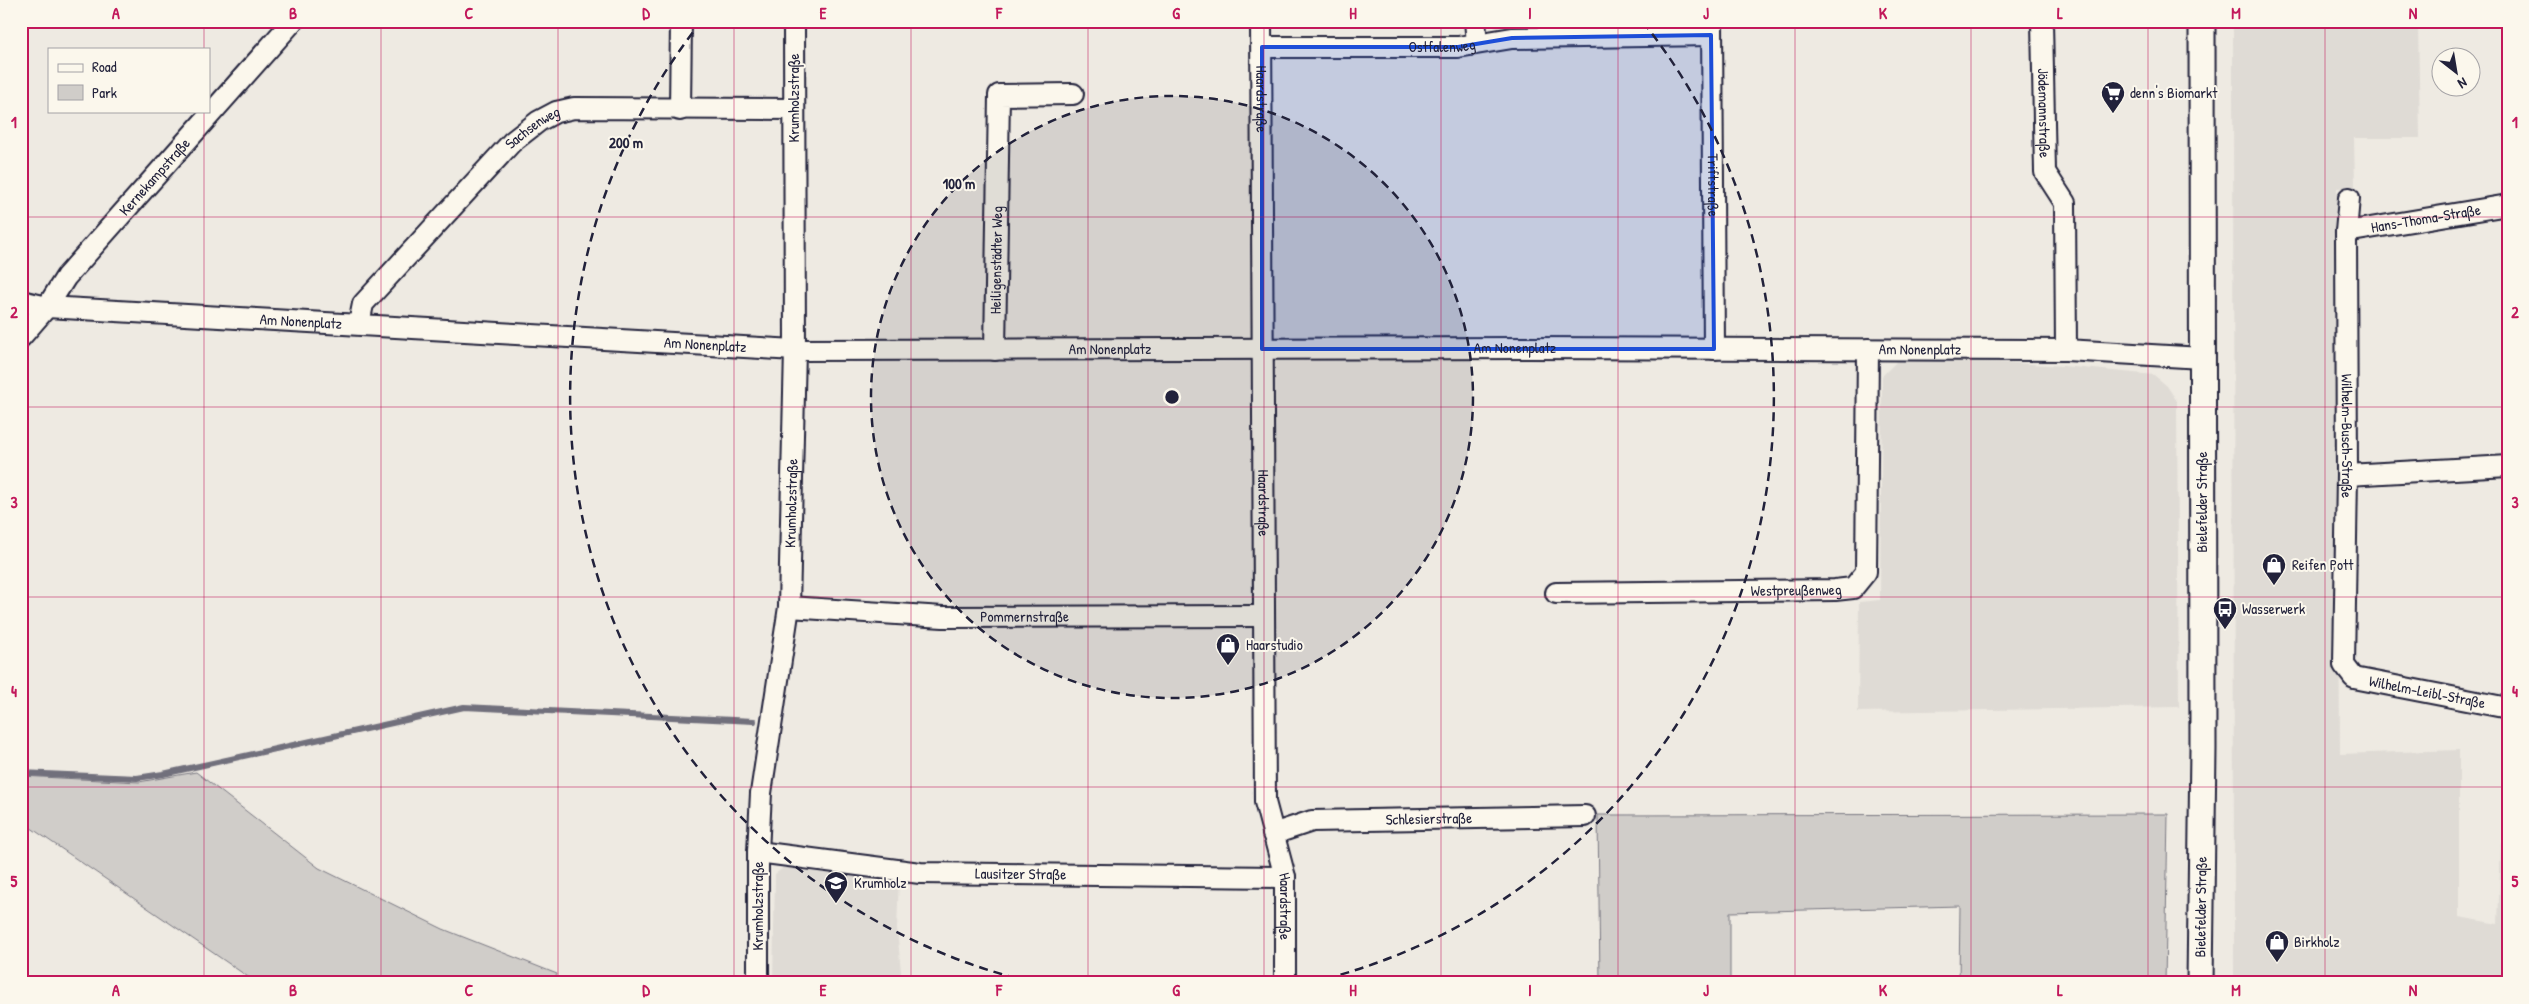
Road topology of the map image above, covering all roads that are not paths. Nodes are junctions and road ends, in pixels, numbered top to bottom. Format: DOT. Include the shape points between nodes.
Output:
graph roads {
  1 [pos="293,21"];
  2 [pos="681,21"];
  3 [pos="794,21"];
  4 [pos="1261,21"];
  5 [pos="1475,21"];
  6 [pos="2042,21"];
  7 [pos="2202,21"];
  8 [pos="1712,28"];
  9 [pos="1477,43"];
  10 [pos="1262,47"];
  11 [pos="1073,94"];
  12 [pos="794,109"];
  13 [pos="680,110"];
  14 [pos="2350,198"];
  15 [pos="2508,206"];
  16 [pos="2346,232"];
  17 [pos="21,301"];
  18 [pos="47,308"];
  19 [pos="359,324"];
  20 [pos="21,337"];
  21 [pos="1262,349"];
  22 [pos="1714,349"];
  23 [pos="1868,349"];
  24 [pos="795,350"];
  25 [pos="995,350"];
  26 [pos="2066,350"];
  27 [pos="2202,358"];
  28 [pos="2508,466"];
  29 [pos="2347,475"];
  30 [pos="1556,593"];
  31 [pos="789,607"];
  32 [pos="1262,616"];
  33 [pos="2348,673"];
  34 [pos="2508,708"];
  35 [pos="1585,816"];
  36 [pos="1273,834"];
  37 [pos="758,852"];
  38 [pos="1285,877"];
  39 [pos="758,983"];
  40 [pos="1285,983"];
  41 [pos="2200,983"];
  1 -- 18 [label="street, Kernekampstraße" via="66,277"];
  2 -- 13 [label="street"];
  3 -- 12 [label="street, Krumholzstraße"];
  4 -- 10 [label="street, Haardstraße"];
  5 -- 9 [label="street"];
  6 -- 26 [label="street, Jödemannstraße" via="2045,172 2065,203"];
  7 -- 27 [label="main road, Bielefelder Straße"];
  8 -- 9 [label="street, Ostfalenweg" via="1512,38"];
  8 -- 22 [label="street, Triftstraße"];
  9 -- 10 [label="street, Ostfalenweg" via="1458,47"];
  10 -- 21 [label="street, Haardstraße"];
  11 -- 25 [label="street, Heiligenstädter Weg" via="999,96"];
  12 -- 13 [label="street, Sachsenweg"];
  12 -- 24 [label="street, Krumholzstraße"];
  13 -- 19 [label="street, Sachsenweg" via="574,108 556,112 539,121 484,170 363,304"];
  14 -- 16 [label="street, Wilhelm-Busch-Straße"];
  15 -- 16 [label="street, Hans-Thoma-Straße"];
  16 -- 29 [label="street, Wilhelm-Busch-Straße"];
  17 -- 18 [label="street, Am Nonenplatz"];
  18 -- 19 [label="street, Am Nonenplatz"];
  18 -- 20 [label="street, Kernekampstraße"];
  19 -- 24 [label="street, Am Nonenplatz"];
  21 -- 22 [label="street, Am Nonenplatz"];
  21 -- 25 [label="street, Am Nonenplatz"];
  21 -- 32 [label="street, Haardstraße"];
  22 -- 23 [label="street, Am Nonenplatz"];
  23 -- 26 [label="street, Am Nonenplatz"];
  23 -- 30 [label="street, Westpreußenweg" via="1866,572 1854,588"];
  24 -- 25 [label="street, Am Nonenplatz"];
  24 -- 31 [label="street, Krumholzstraße"];
  26 -- 27 [label="street, Am Nonenplatz"];
  27 -- 41 [label="main road, Bielefelder Straße"];
  28 -- 29 [label="street"];
  29 -- 33 [label="street, Wilhelm-Busch-Straße" via="2344,665"];
  31 -- 32 [label="street, Pommernstraße" via="943,617"];
  31 -- 37 [label="street, Krumholzstraße" via="761,793"];
  32 -- 36 [label="street, Haardstraße" via="1265,802"];
  33 -- 34 [label="street, Wilhelm-Leibl-Straße" via="2354,678"];
  35 -- 36 [label="street, Schlesierstraße" via="1312,821"];
  36 -- 38 [label="street, Haardstraße"];
  37 -- 38 [label="street, Lausitzer Straße" via="920,873"];
  37 -- 39 [label="street, Krumholzstraße"];
  38 -- 40 [label="street, Haardstraße"];
}
